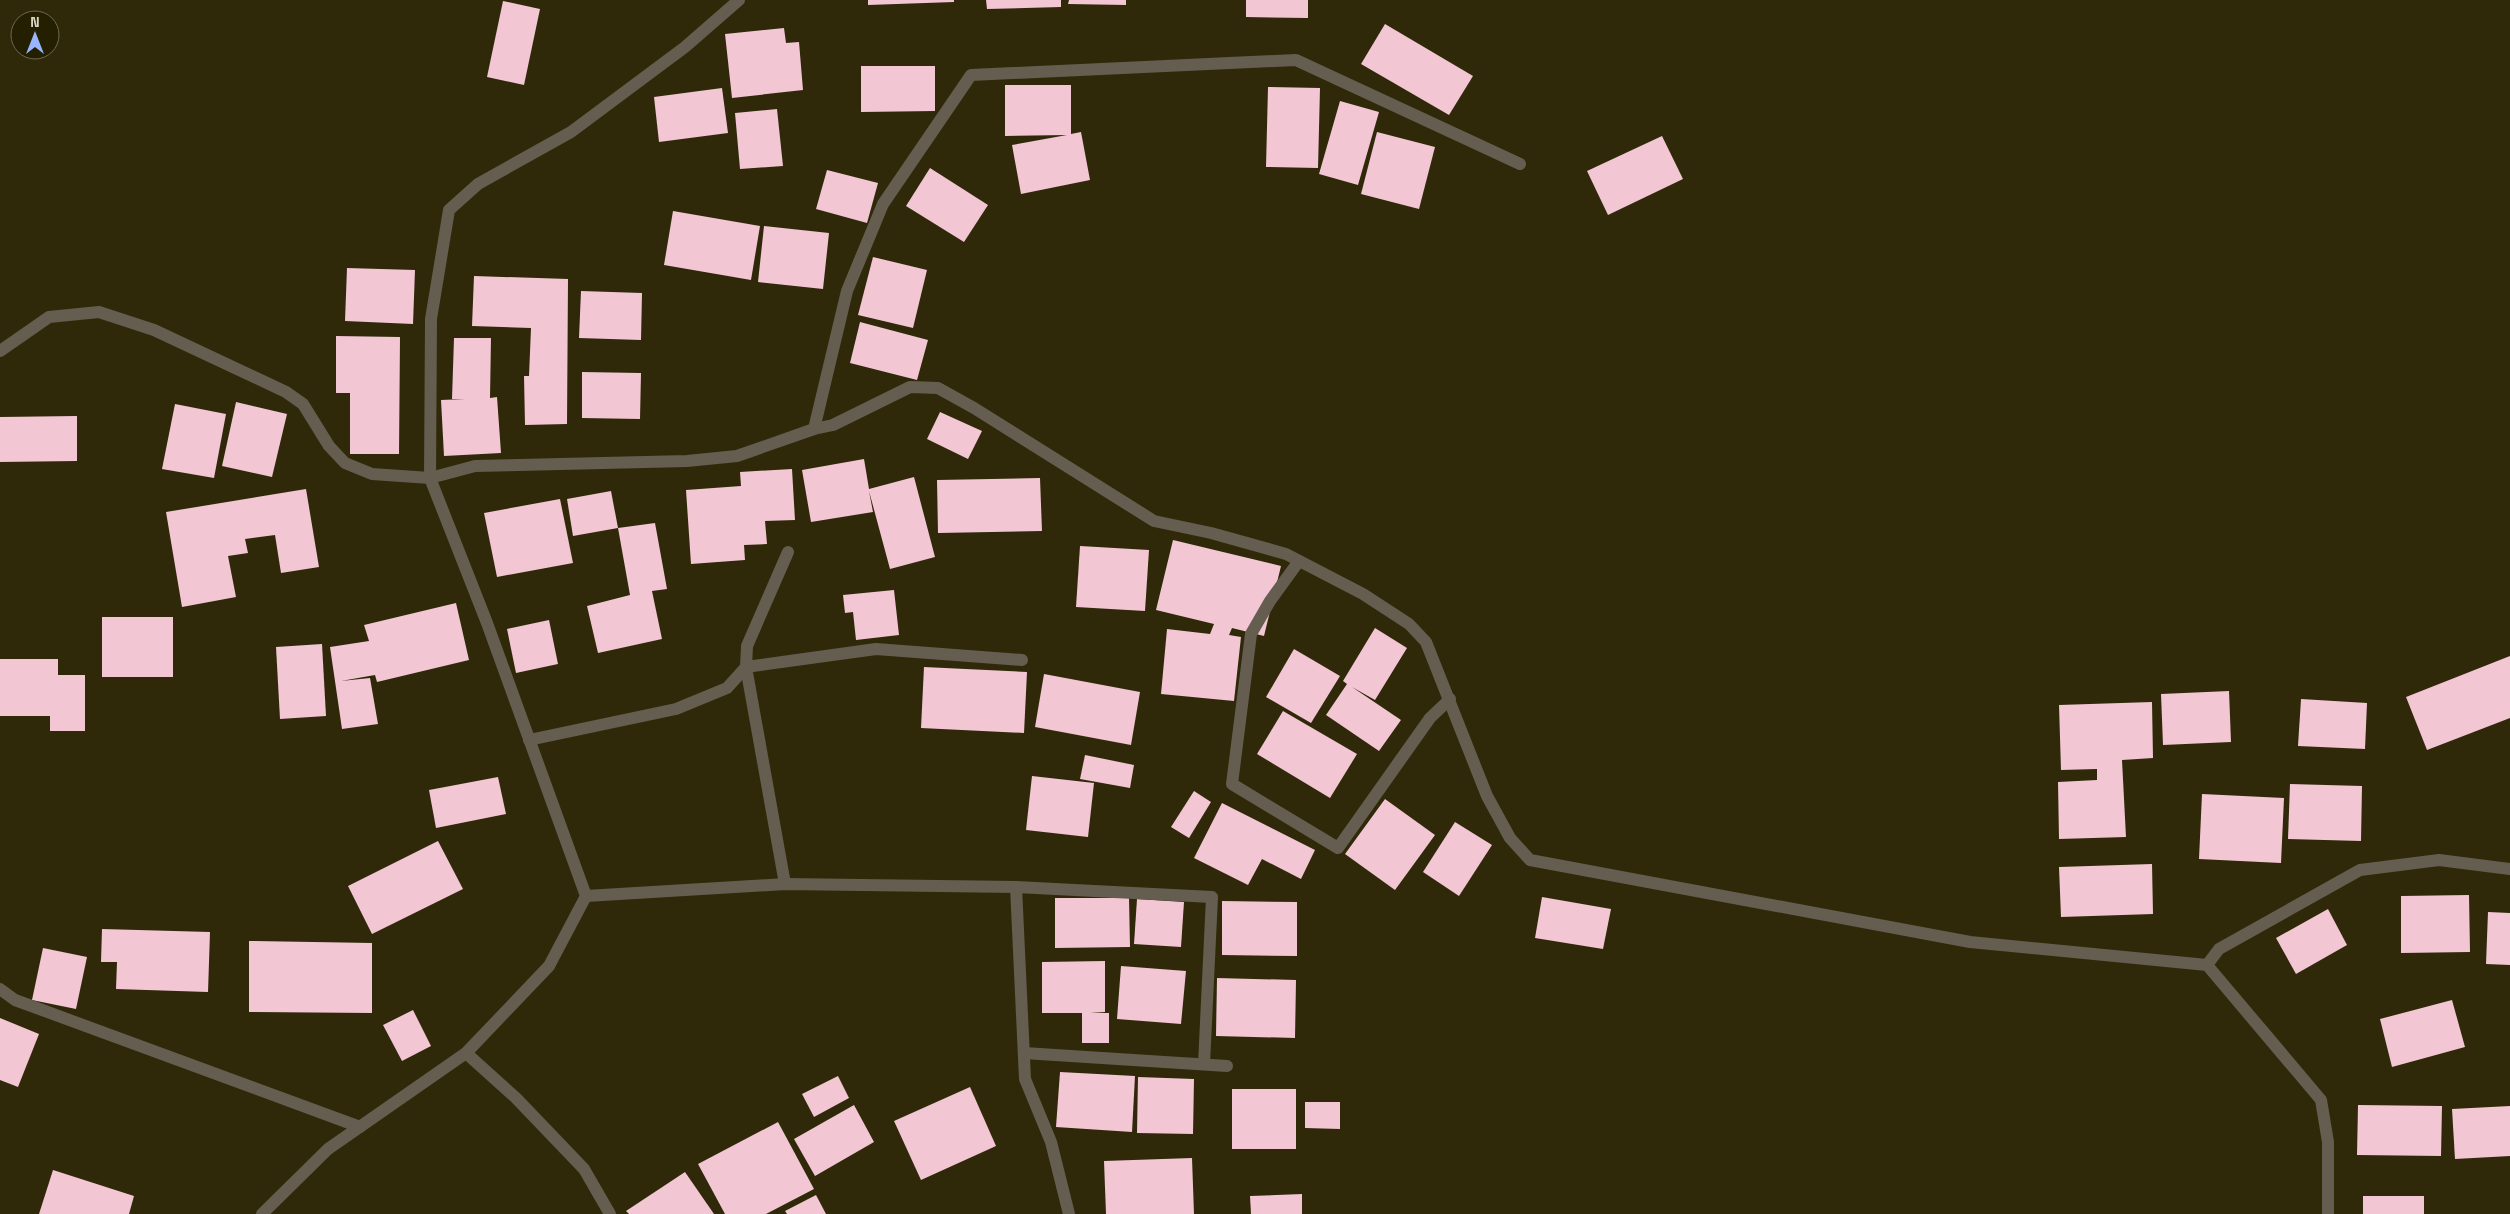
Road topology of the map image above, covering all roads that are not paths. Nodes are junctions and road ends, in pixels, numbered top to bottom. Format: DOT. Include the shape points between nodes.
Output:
graph roads {
  1 [pos="739,0"];
  2 [pos="1520,164"];
  3 [pos="0,351"];
  4 [pos="814,429"];
  5 [pos="430,478"];
  6 [pos="788,552"];
  7 [pos="1299,561"];
  8 [pos="1022,660"];
  9 [pos="746,667"];
  10 [pos="1450,699"];
  11 [pos="529,740"];
  12 [pos="2510,869"];
  13 [pos="785,884"];
  14 [pos="1016,887"];
  15 [pos="586,896"];
  16 [pos="2207,965"];
  17 [pos="0,989"];
  18 [pos="466,1053"];
  19 [pos="1024,1053"];
  20 [pos="1204,1064"];
  21 [pos="1227,1066"];
  22 [pos="360,1127"];
  23 [pos="262,1214"];
  24 [pos="610,1214"];
  25 [pos="1069,1214"];
  26 [pos="2328,1214"];
  1 -- 5 [label="street" via="685,47 571,132 478,184 449,210 431,319"];
  2 -- 4 [label="street" via="1296,60 971,75 883,204 847,291"];
  3 -- 5 [label="street" via="49,317 99,312 154,330 286,392 303,404 329,446 346,463 372,474"];
  4 -- 5 [label="street" via="737,456 687,461 475,466"];
  4 -- 7 [label="street" via="833,425 910,387 938,388 1154,522 1220,536 1286,554"];
  5 -- 11 [label="street"];
  6 -- 9 [label="street" via="747,646"];
  7 -- 10 [label="street" via="1363,594 1409,624 1426,642"];
  7 -- 10 [label="street" via="1251,634 1232,784 1338,848 1430,718"];
  8 -- 9 [label="street" via="876,649"];
  9 -- 11 [label="street" via="726,688 676,709"];
  9 -- 13 [label="street"];
  10 -- 16 [label="street" via="1487,796 1510,838 1530,860 1970,942"];
  11 -- 15 [label="street"];
  12 -- 16 [label="street" via="2439,860 2360,870 2219,949"];
  13 -- 14 [label="street"];
  13 -- 15 [label="street"];
  14 -- 19 [label="street"];
  14 -- 20 [label="street" via="1212,897"];
  15 -- 18 [label="street" via="550,966"];
  16 -- 26 [label="street" via="2321,1100 2328,1142"];
  17 -- 22 [label="street" via="14,1000"];
  18 -- 22 [label="street"];
  18 -- 24 [label="street" via="516,1098 584,1169"];
  19 -- 20 [label="street"];
  19 -- 25 [label="street" via="1025,1079 1052,1142"];
  20 -- 21 [label="street"];
  22 -- 23 [label="street" via="328,1149"];
}
